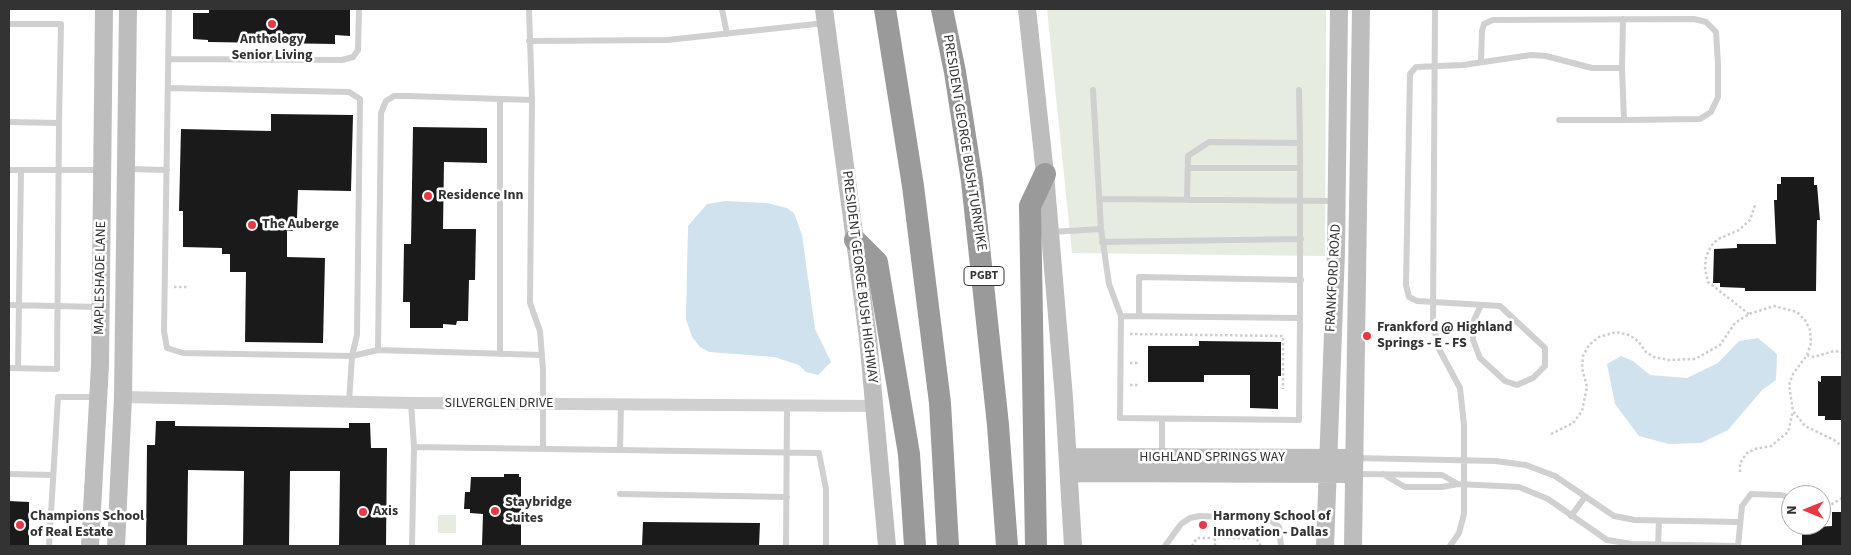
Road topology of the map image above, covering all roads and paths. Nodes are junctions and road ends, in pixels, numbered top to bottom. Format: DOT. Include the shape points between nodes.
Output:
graph roads {
  1 [pos="104,9"];
  2 [pos="128,9"];
  3 [pos="169,9"];
  4 [pos="359,9"];
  5 [pos="529,9"];
  6 [pos="722,9"];
  7 [pos="886,9"];
  8 [pos="942,9"];
  9 [pos="1026,9"];
  10 [pos="1339,9"];
  11 [pos="1361,9"];
  12 [pos="1435,9"];
  13 [pos="825,16"];
  14 [pos="1623,19"];
  15 [pos="9,24"];
  16 [pos="727,34"];
  17 [pos="529,40"];
  18 [pos="169,59"];
  19 [pos="1481,62"];
  20 [pos="1435,66"];
  21 [pos="1622,68"];
  22 [pos="168,88"];
  23 [pos="1094,90"];
  24 [pos="1299,90"];
  25 [pos="500,99"];
  26 [pos="532,100"];
  27 [pos="1559,120"];
  28 [pos="1624,120"];
  29 [pos="9,122"];
  30 [pos="59,123"];
  31 [pos="1300,143"];
  32 [pos="1188,168"];
  33 [pos="1300,168"];
  34 [pos="126,169"];
  35 [pos="9,170"];
  36 [pos="21,170"];
  37 [pos="59,170"];
  38 [pos="102,170"];
  39 [pos="167,170"];
  40 [pos="1045,174"];
  41 [pos="1099,199"];
  42 [pos="1188,200"];
  43 [pos="1300,201"];
  44 [pos="1337,201"];
  45 [pos="1755,205"];
  46 [pos="1101,229"];
  47 [pos="1050,232"];
  48 [pos="1301,239"];
  49 [pos="855,240"];
  50 [pos="1102,242"];
  51 [pos="1300,280"];
  52 [pos="165,287"];
  53 [pos="187,287"];
  54 [pos="1434,301"];
  55 [pos="1481,305"];
  56 [pos="9,306"];
  57 [pos="19,306"];
  58 [pos="58,306"];
  59 [pos="100,307"];
  60 [pos="1749,314"];
  61 [pos="1121,316"];
  62 [pos="1138,316"];
  63 [pos="1300,318"];
  64 [pos="1129,334"];
  65 [pos="378,350"];
  66 [pos="1842,352"];
  67 [pos="500,354"];
  68 [pos="542,355"];
  69 [pos="352,356"];
  70 [pos="1808,356"];
  71 [pos="1139,363"];
  72 [pos="9,368"];
  73 [pos="18,368"];
  74 [pos="1129,370"];
  75 [pos="1283,377"];
  76 [pos="1291,377"];
  77 [pos="1128,378"];
  78 [pos="1139,384"];
  79 [pos="1283,389"];
  80 [pos="97,397"];
  81 [pos="123,397"];
  82 [pos="349,402"];
  83 [pos="411,403"];
  84 [pos="542,404"];
  85 [pos="621,405"];
  86 [pos="875,406"];
  87 [pos="787,407"];
  88 [pos="1793,411"];
  89 [pos="1162,419"];
  90 [pos="1551,434"];
  91 [pos="1842,446"];
  92 [pos="414,447"];
  93 [pos="543,449"];
  94 [pos="620,450"];
  95 [pos="788,453"];
  96 [pos="1462,460"];
  97 [pos="1069,465"];
  98 [pos="1162,465"];
  99 [pos="1329,466"];
  100 [pos="1355,466"];
  101 [pos="1740,472"];
  102 [pos="9,474"];
  103 [pos="1383,474"];
  104 [pos="53,475"];
  105 [pos="1460,484"];
  106 [pos="620,494"];
  107 [pos="1781,495"];
  108 [pos="787,497"];
  109 [pos="1585,497"];
  110 [pos="1842,498"];
  111 [pos="1831,505"];
  112 [pos="1571,516"];
  113 [pos="1659,520"];
  114 [pos="1739,522"];
  115 [pos="1215,538"];
  116 [pos="1658,545"];
  117 [pos="49,546"];
  118 [pos="90,546"];
  119 [pos="116,546"];
  120 [pos="412,546"];
  121 [pos="786,546"];
  122 [pos="826,546"];
  123 [pos="887,546"];
  124 [pos="915,546"];
  125 [pos="948,546"];
  126 [pos="1007,546"];
  127 [pos="1036,546"];
  128 [pos="1074,546"];
  129 [pos="1165,546"];
  130 [pos="1192,546"];
  131 [pos="1215,546"];
  132 [pos="1261,546"];
  133 [pos="1281,546"];
  134 [pos="1325,546"];
  135 [pos="1353,546"];
  136 [pos="1450,546"];
  137 [pos="1738,546"];
  1 -- 38 [label="main road, MAPLESHADE LANE"];
  2 -- 34 [label="main road, MAPLESHADE LANE"];
  3 -- 18 [label="lane"];
  4 -- 18 [label="lane" via="358,50 353,57 342,60"];
  5 -- 17 [label="lane"];
  6 -- 16 [label="lane"];
  7 -- 125 [label="highway" via="913,186 940,403"];
  8 -- 126 [label="highway, PRESIDENT GEORGE BUSH TURNPIKE / PGBT" via="972,181 998,425"];
  9 -- 40 [label="main road"];
  10 -- 44 [label="main road, FRANKFORD ROAD"];
  11 -- 100 [label="main road, FRANKFORD ROAD"];
  12 -- 20 [label="lane"];
  13 -- 16 [label="lane"];
  13 -- 49 [label="main road, PRESIDENT GEORGE BUSH HIGHWAY"];
  14 -- 19 [label="lane" via="1493,20 1484,24"];
  14 -- 21 [label="lane"];
  14 -- 28 [label="lane" via="1694,19 1706,22 1716,32 1718,64 1718,97 1711,112 1700,119"];
  15 -- 30 [label="lane" via="61,24"];
  16 -- 17 [label="lane" via="668,40"];
  17 -- 26 [label="lane"];
  18 -- 22 [label="lane"];
  19 -- 20 [label="lane"];
  19 -- 21 [label="lane" via="1546,56 1592,68"];
  20 -- 54 [label="lane"];
  20 -- 54 [label="lane" via="1416,67 1410,74 1406,285 1410,297"];
  21 -- 28 [label="lane"];
  22 -- 39 [label="lane"];
  22 -- 69 [label="lane" via="349,92 360,99 357,335"];
  23 -- 41 [label="lane"];
  24 -- 31 [label="lane"];
  25 -- 26 [label="lane"];
  25 -- 65 [label="lane" via="394,96 386,101 381,113"];
  25 -- 67 [label="lane"];
  26 -- 68 [label="lane" via="530,302 540,331"];
  27 -- 28 [label="lane"];
  29 -- 30 [label="lane"];
  30 -- 37 [label="lane"];
  31 -- 32 [label="lane" via="1209,142 1188,156"];
  31 -- 33 [label="lane"];
  32 -- 33 [label="lane"];
  32 -- 42 [label="lane"];
  33 -- 43 [label="lane"];
  34 -- 38 [label="main road"];
  34 -- 39 [label="lane"];
  34 -- 81 [label="main road, MAPLESHADE LANE"];
  35 -- 36 [label="lane"];
  36 -- 37 [label="lane"];
  36 -- 57 [label="lane"];
  37 -- 38 [label="lane"];
  37 -- 58 [label="lane"];
  38 -- 59 [label="main road, MAPLESHADE LANE"];
  39 -- 52 [label="lane"];
  40 -- 47 [label="main road"];
  40 -- 127 [label="highway" via="1030,206"];
  41 -- 42 [label="lane"];
  41 -- 46 [label="lane"];
  42 -- 43 [label="lane"];
  43 -- 44 [label="lane"];
  43 -- 48 [label="lane"];
  44 -- 99 [label="main road, FRANKFORD ROAD"];
  45 -- 60 [label="path" via="1745,225 1711,246 1705,269 1708,282"];
  46 -- 47 [label="lane"];
  46 -- 50 [label="lane"];
  47 -- 97 [label="main road"];
  48 -- 50 [label="lane"];
  48 -- 51 [label="lane"];
  49 -- 86 [label="main road, PRESIDENT GEORGE BUSH HIGHWAY"];
  49 -- 124 [label="highway" via="877,262 909,454"];
  50 -- 61 [label="lane" via="1109,284"];
  51 -- 62 [label="lane" via="1139,277"];
  51 -- 63 [label="lane"];
  52 -- 53 [label="path"];
  52 -- 69 [label="lane" via="167,348 183,353"];
  54 -- 55 [label="lane"];
  54 -- 96 [label="lane" via="1433,323 1439,349 1460,388 1464,425"];
  55 -- 55 [label="lane" via="1500,306 1545,348 1545,366 1533,378 1517,384 1505,381 1480,358 1473,340 1474,320"];
  56 -- 57 [label="lane"];
  57 -- 58 [label="lane"];
  57 -- 73 [label="lane"];
  58 -- 59 [label="lane"];
  58 -- 73 [label="lane" via="57,368"];
  59 -- 80 [label="main road, MAPLESHADE LANE"];
  60 -- 70 [label="path" via="1774,306 1796,312 1810,330"];
  60 -- 90 [label="path" via="1735,323 1720,345 1695,359 1654,357 1629,335 1616,332 1599,337 1583,356 1582,368 1587,387 1582,412 1574,423"];
  61 -- 62 [label="lane"];
  61 -- 89 [label="lane" via="1120,418"];
  62 -- 63 [label="lane"];
  63 -- 89 [label="lane" via="1299,420"];
  64 -- 75 [label="path" via="1284,336"];
  65 -- 67 [label="lane"];
  65 -- 69 [label="lane"];
  66 -- 70 [label="path"];
  67 -- 68 [label="lane"];
  68 -- 84 [label="lane"];
  69 -- 82 [label="lane"];
  70 -- 88 [label="path" via="1793,374 1789,385"];
  71 -- 74 [label="path" via="1129,363"];
  72 -- 73 [label="lane"];
  75 -- 76 [label="path"];
  75 -- 79 [label="path"];
  77 -- 78 [label="path" via="1128,385"];
  80 -- 81 [label="main road"];
  80 -- 104 [label="lane" via="58,397"];
  80 -- 118 [label="main road, MAPLESHADE LANE"];
  81 -- 82 [label="street, SILVERGLEN DRIVE"];
  81 -- 119 [label="main road, MAPLESHADE LANE"];
  82 -- 83 [label="street, SILVERGLEN DRIVE"];
  83 -- 84 [label="street, SILVERGLEN DRIVE"];
  83 -- 92 [label="lane"];
  84 -- 85 [label="street, SILVERGLEN DRIVE"];
  84 -- 93 [label="lane"];
  85 -- 87 [label="street, SILVERGLEN DRIVE"];
  85 -- 94 [label="lane"];
  86 -- 87 [label="street, SILVERGLEN DRIVE"];
  86 -- 123 [label="main road, PRESIDENT GEORGE BUSH HIGHWAY"];
  87 -- 95 [label="lane"];
  88 -- 91 [label="path" via="1805,426"];
  88 -- 101 [label="path" via="1788,432 1771,446 1747,453 1740,463"];
  89 -- 98 [label="lane"];
  92 -- 93 [label="lane"];
  92 -- 120 [label="lane"];
  93 -- 94 [label="lane"];
  94 -- 95 [label="lane"];
  95 -- 108 [label="lane"];
  95 -- 122 [label="lane" via="819,454 826,489"];
  96 -- 100 [label="lane"];
  96 -- 105 [label="lane"];
  96 -- 109 [label="lane" via="1526,465 1555,476"];
  97 -- 98 [label="main road, HIGHLAND SPRINGS WAY"];
  97 -- 128 [label="main road"];
  98 -- 99 [label="main road, HIGHLAND SPRINGS WAY"];
  99 -- 100 [label="main road, HIGHLAND SPRINGS WAY"];
  99 -- 134 [label="main road, FRANKFORD ROAD"];
  100 -- 103 [label="lane"];
  100 -- 135 [label="main road, FRANKFORD ROAD"];
  102 -- 104 [label="lane"];
  103 -- 105 [label="lane" via="1442,475"];
  103 -- 105 [label="lane" via="1405,487"];
  104 -- 117 [label="lane"];
  105 -- 112 [label="lane" via="1520,487 1548,499"];
  105 -- 136 [label="lane" via="1464,514 1459,533"];
  106 -- 108 [label="lane"];
  107 -- 114 [label="lane" via="1751,494 1742,506"];
  108 -- 121 [label="lane"];
  109 -- 112 [label="lane"];
  109 -- 113 [label="lane" via="1614,516"];
  110 -- 111 [label="path"];
  112 -- 116 [label="lane" via="1607,540"];
  113 -- 114 [label="lane"];
  113 -- 116 [label="lane"];
  114 -- 137 [label="lane"];
  115 -- 130 [label="path" via="1197,538"];
  115 -- 131 [label="path"];
  115 -- 132 [label="path" via="1256,538"];
  116 -- 137 [label="lane"];
  129 -- 133 [label="lane" via="1181,524 1200,516 1270,519 1279,527"];
}
